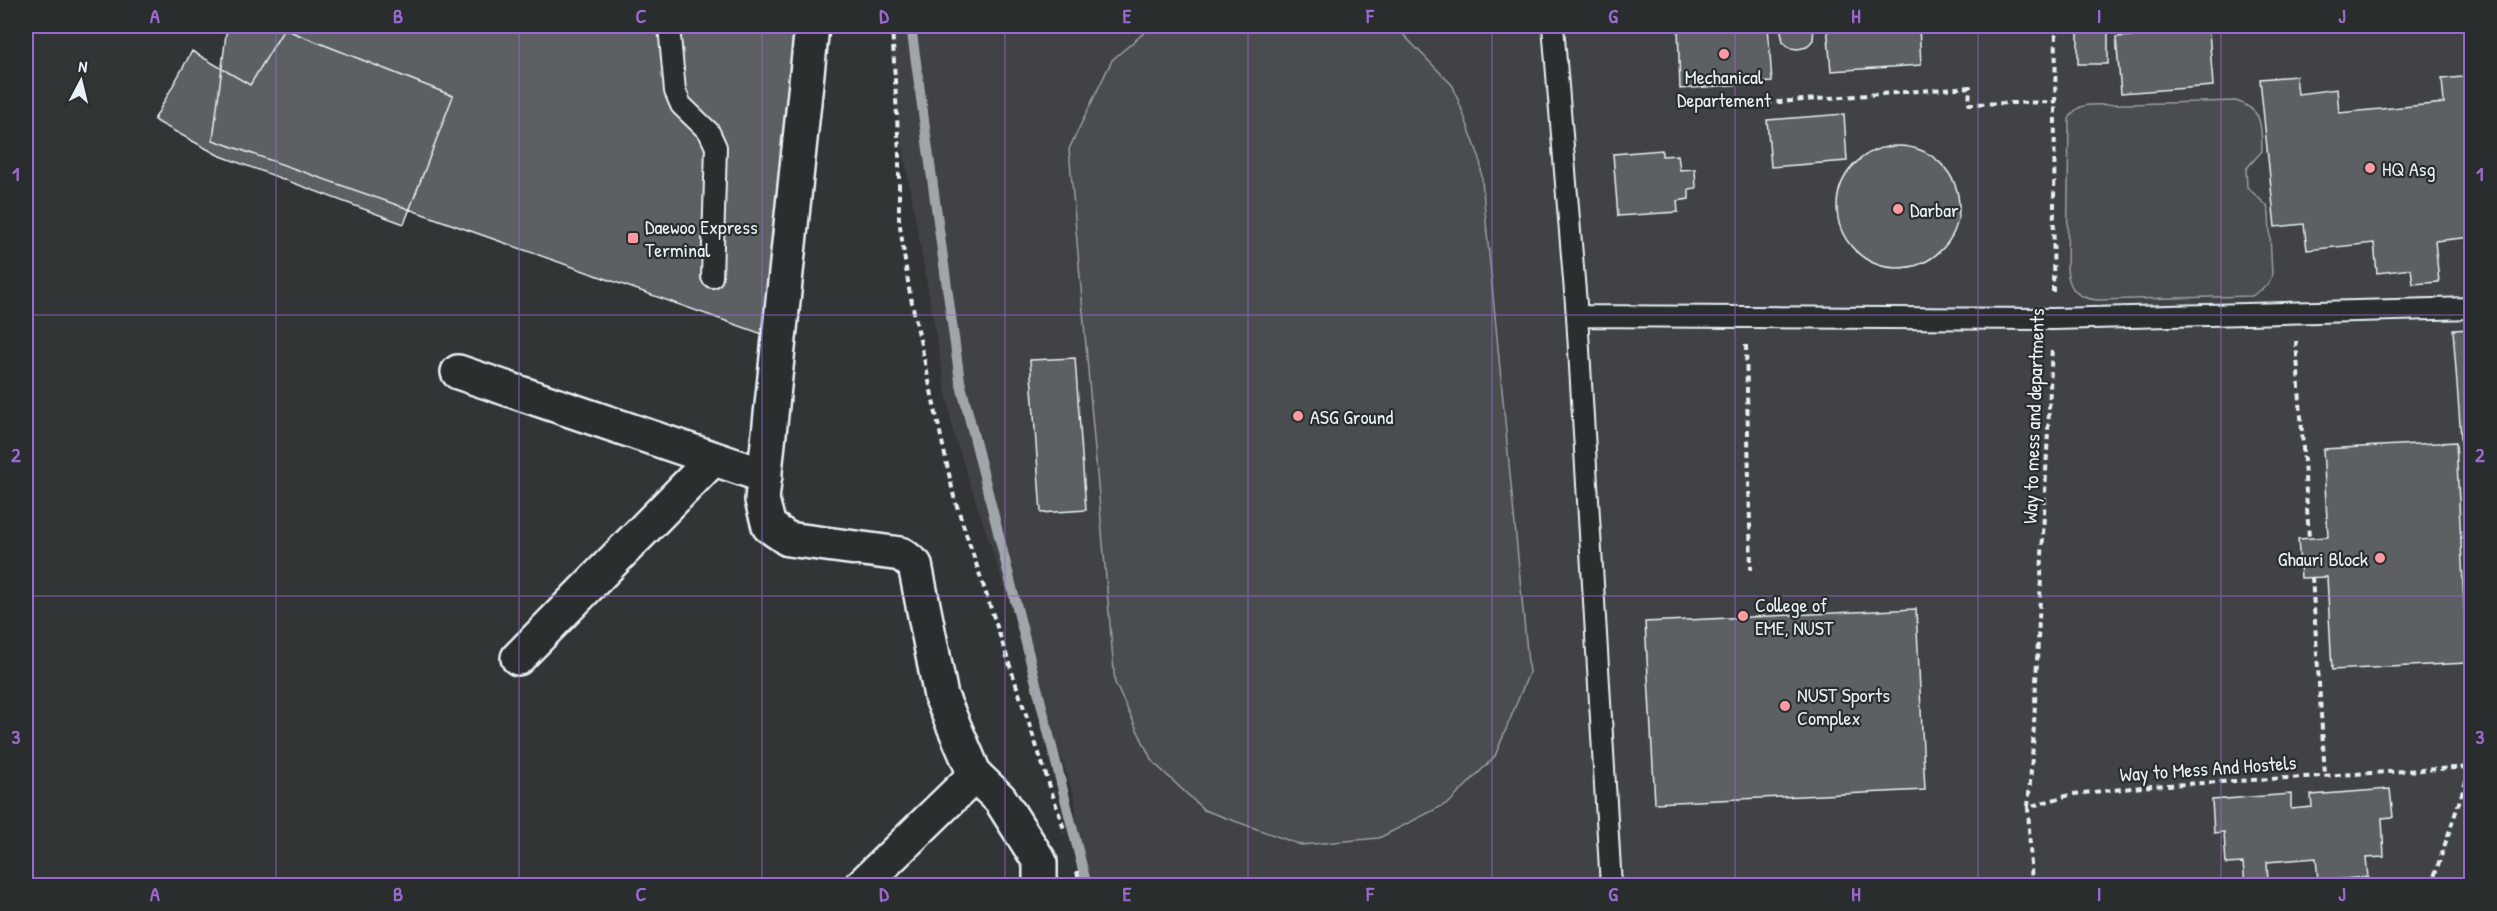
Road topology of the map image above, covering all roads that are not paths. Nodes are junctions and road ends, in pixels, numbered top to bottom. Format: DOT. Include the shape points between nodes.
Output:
graph roads {
  1 [pos="669,26"];
  2 [pos="812,26"];
  3 [pos="1553,26"];
  4 [pos="712,277"];
  5 [pos="2472,308"];
  6 [pos="1577,316"];
  7 [pos="459,372"];
  8 [pos="713,459"];
  9 [pos="765,476"];
  10 [pos="518,658"];
  11 [pos="975,775"];
  12 [pos="861,885"];
  13 [pos="1040,885"];
  14 [pos="1611,885"];
  1 -- 4 [label="lane" via="675,91 681,105 709,132 716,147"];
  2 -- 9 [label="street"];
  3 -- 6 [label="lane"];
  5 -- 6 [label="lane" via="2053,319"];
  6 -- 14 [label="lane"];
  7 -- 8 [label="street"];
  8 -- 9 [label="street"];
  8 -- 10 [label="street"];
  9 -- 11 [label="street" via="762,500 769,526 788,539 901,554 915,565 941,696"];
  11 -- 12 [label="street"];
  11 -- 13 [label="street" via="1000,799 1040,862"];
}
